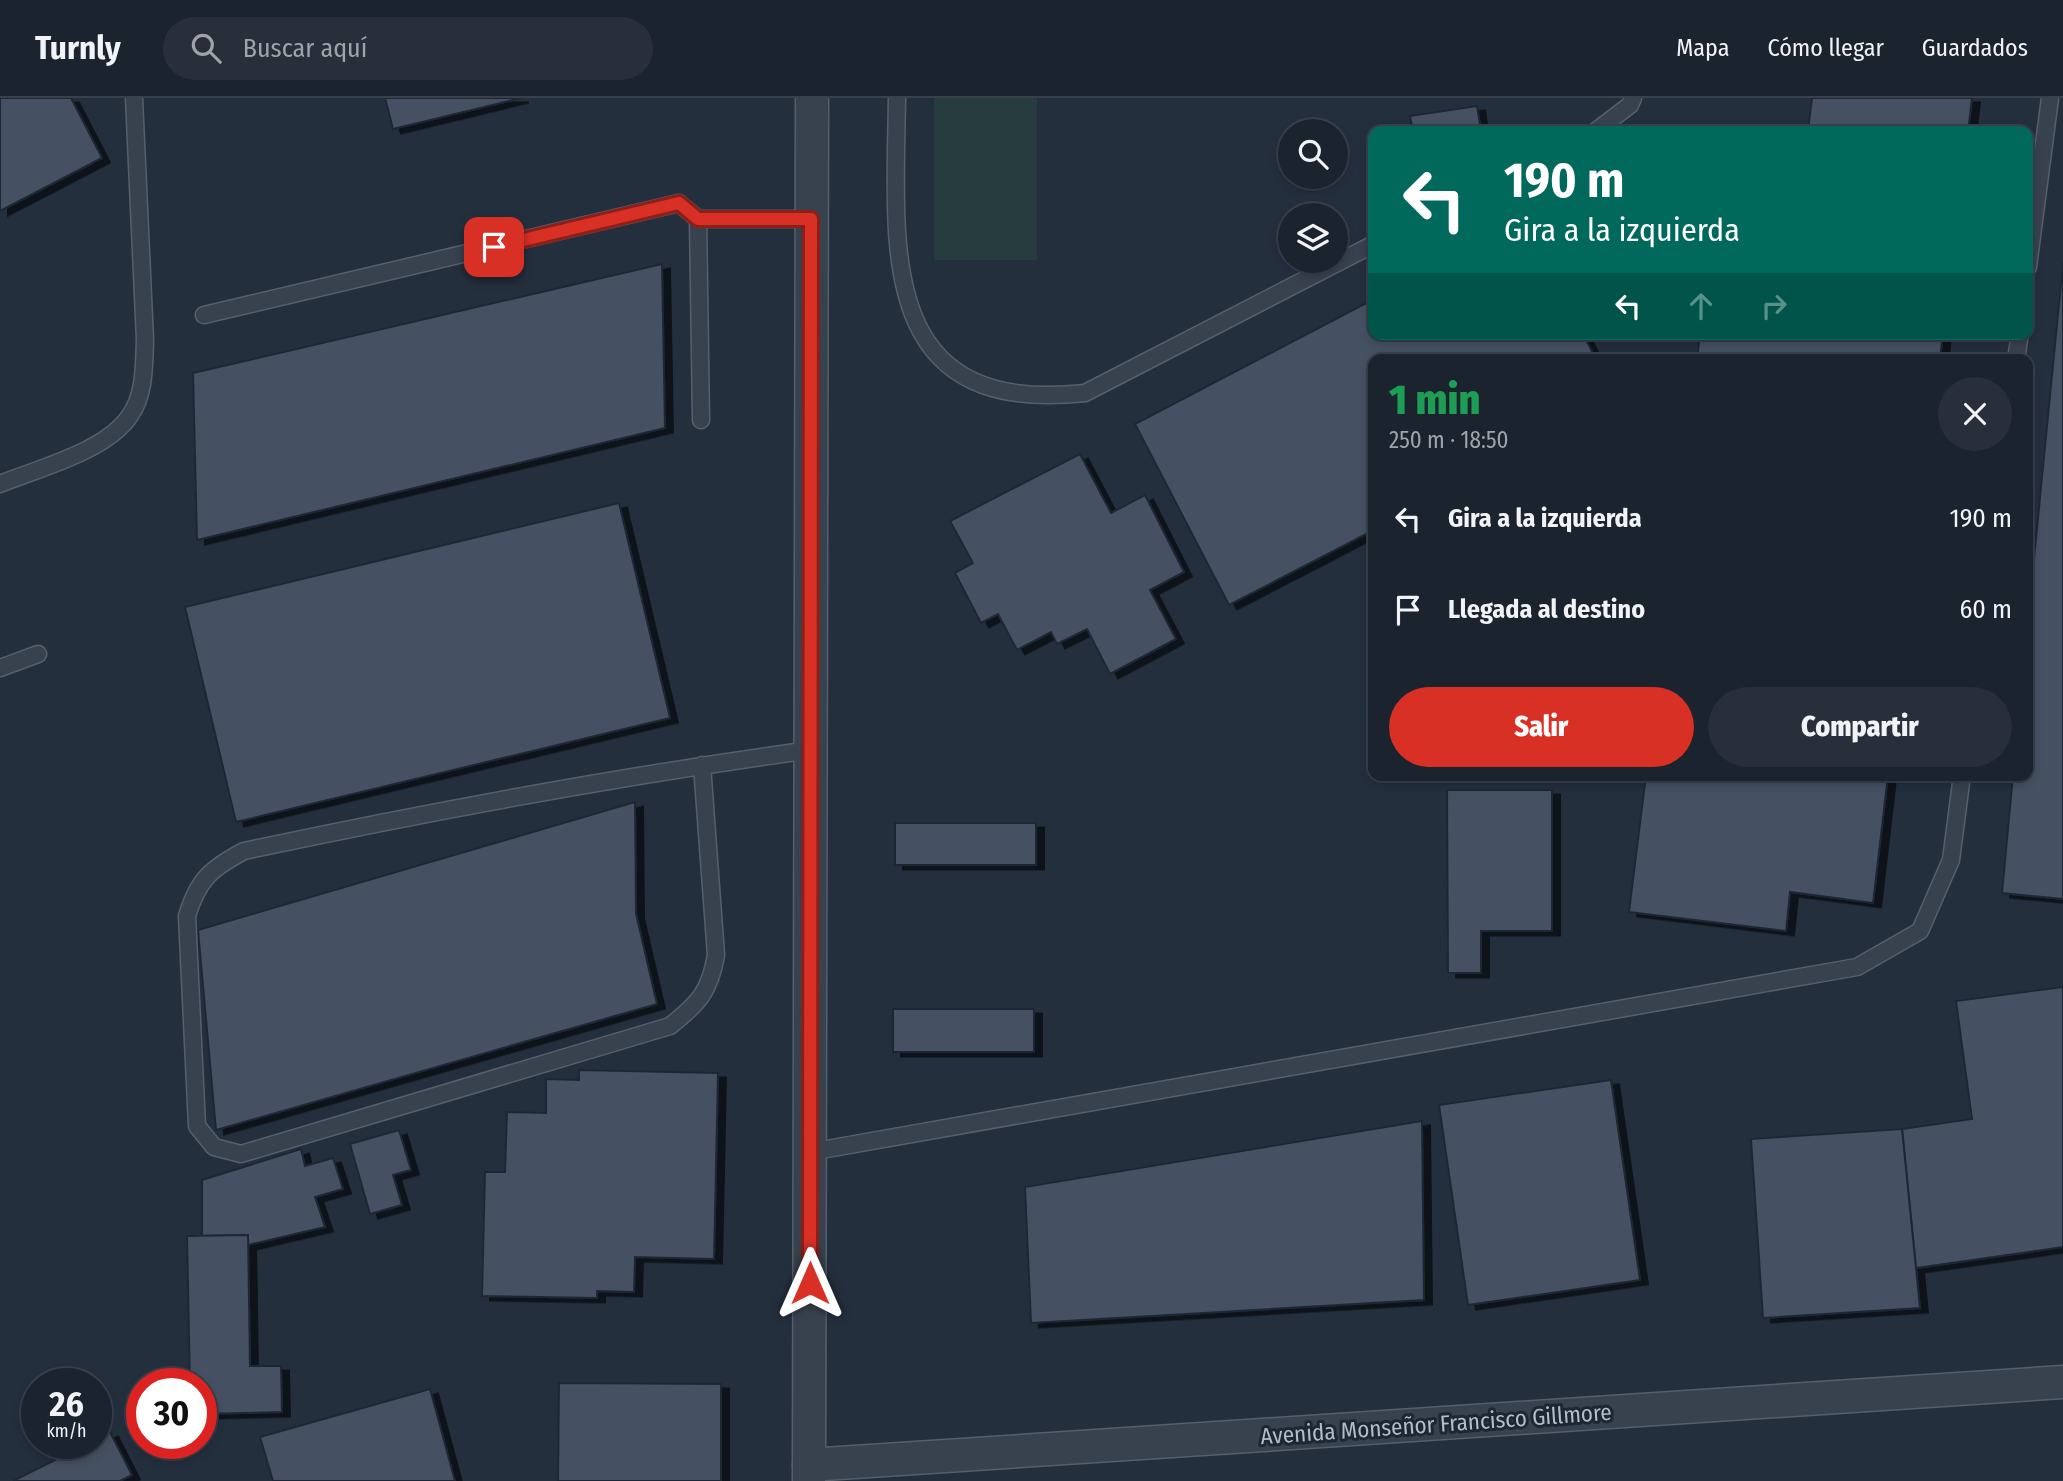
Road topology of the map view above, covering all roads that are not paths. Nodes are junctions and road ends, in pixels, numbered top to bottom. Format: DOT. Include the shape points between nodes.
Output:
graph roads {
  1 [pos="134,98"];
  2 [pos="812,98"];
  3 [pos="897,98"];
  4 [pos="1633,98"];
  5 [pos="2050,98"];
  6 [pos="1604,126"];
  7 [pos="698,219"];
  8 [pos="811,219"];
  9 [pos="2033,229"];
  10 [pos="1368,247"];
  11 [pos="204,315"];
  12 [pos="701,420"];
  13 [pos="0,484"];
  14 [pos="38,654"];
  15 [pos="0,668"];
  16 [pos="811,750"];
  17 [pos="702,765"];
  18 [pos="1961,781"];
  19 [pos="810,1152"];
  20 [pos="2063,1382"];
  21 [pos="809,1473"];
  1 -- 13 [label="lane" via="144,380 131,414 98,445"];
  2 -- 8 [label="street"];
  3 -- 10 [label="lane" via="895,223 909,310 928,346 958,372 995,391 1048,397 1085,393"];
  4 -- 6 [label="lane"];
  5 -- 9 [label="lane"];
  7 -- 8 [label="lane"];
  7 -- 11 [label="lane" via="679,203"];
  7 -- 12 [label="lane"];
  8 -- 16 [label="street"];
  14 -- 15 [label="lane"];
  16 -- 17 [label="lane"];
  16 -- 19 [label="street"];
  17 -- 17 [label="lane" via="451,807 244,851 220,864 195,889 187,916 197,1126 214,1147 241,1154 670,1026 696,1005 712,980 716,955"];
  18 -- 19 [label="lane" via="1951,860 1920,931 1857,967"];
  19 -- 21 [label="street"];
  20 -- 21 [label="street, Avenida Monseñor Francisco Gillmore"];
}
